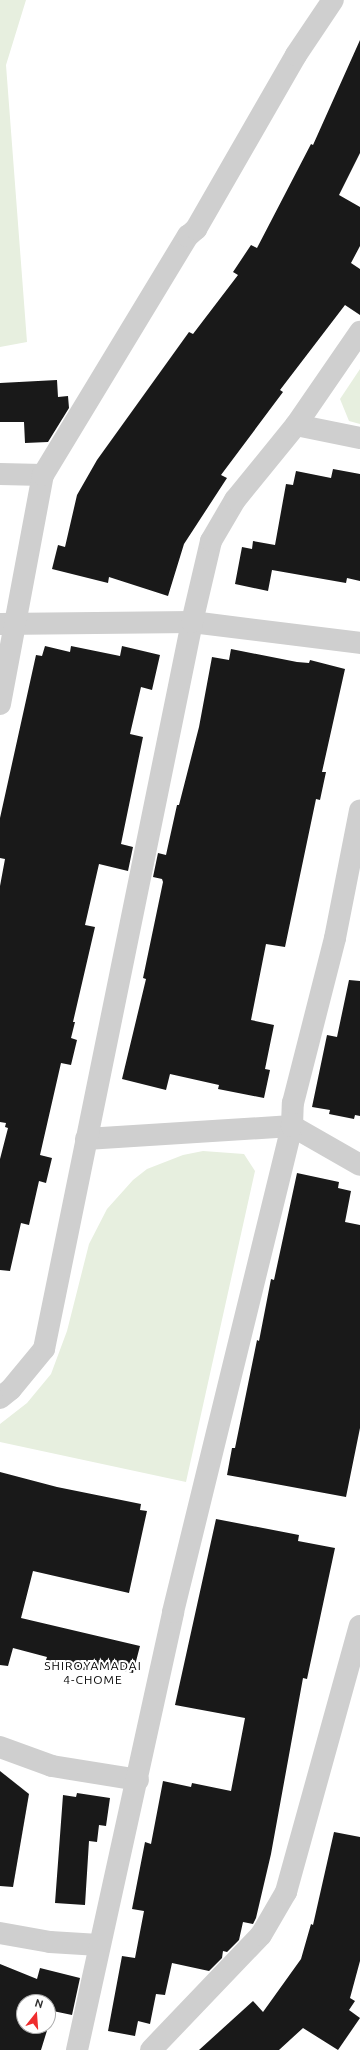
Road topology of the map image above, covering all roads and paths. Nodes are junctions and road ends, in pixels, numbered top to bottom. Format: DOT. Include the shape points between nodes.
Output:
graph roads {
  1 [pos="333,0"];
  2 [pos="360,332"];
  3 [pos="296,426"];
  4 [pos="360,438"];
  5 [pos="0,474"];
  6 [pos="43,475"];
  7 [pos="192,622"];
  8 [pos="9,624"];
  9 [pos="360,643"];
  10 [pos="0,704"];
  11 [pos="360,810"];
  12 [pos="292,1126"];
  13 [pos="86,1139"];
  14 [pos="360,1165"];
  15 [pos="0,1398"];
  16 [pos="360,1626"];
  17 [pos="0,1747"];
  18 [pos="138,1780"];
  19 [pos="0,1933"];
  20 [pos="99,1945"];
  21 [pos="78,2050"];
  22 [pos="151,2050"];
  1 -- 6 [label="street" via="296,55 196,229 188,236"];
  2 -- 3 [label="street"];
  3 -- 4 [label="street"];
  3 -- 7 [label="street" via="236,500 212,541"];
  5 -- 6 [label="street"];
  6 -- 8 [label="street"];
  7 -- 8 [label="street"];
  7 -- 9 [label="street"];
  7 -- 13 [label="street"];
  8 -- 10 [label="street"];
  11 -- 12 [label="street" via="335,938 293,1103"];
  12 -- 13 [label="street"];
  12 -- 14 [label="street"];
  12 -- 18 [label="street" via="173,1612"];
  13 -- 15 [label="street" via="44,1349 11,1389"];
  16 -- 22 [label="street" via="286,1892 261,1935"];
  17 -- 18 [label="street" via="52,1766"];
  18 -- 20 [label="street"];
  19 -- 20 [label="street" via="50,1942"];
  20 -- 21 [label="street"];
}
